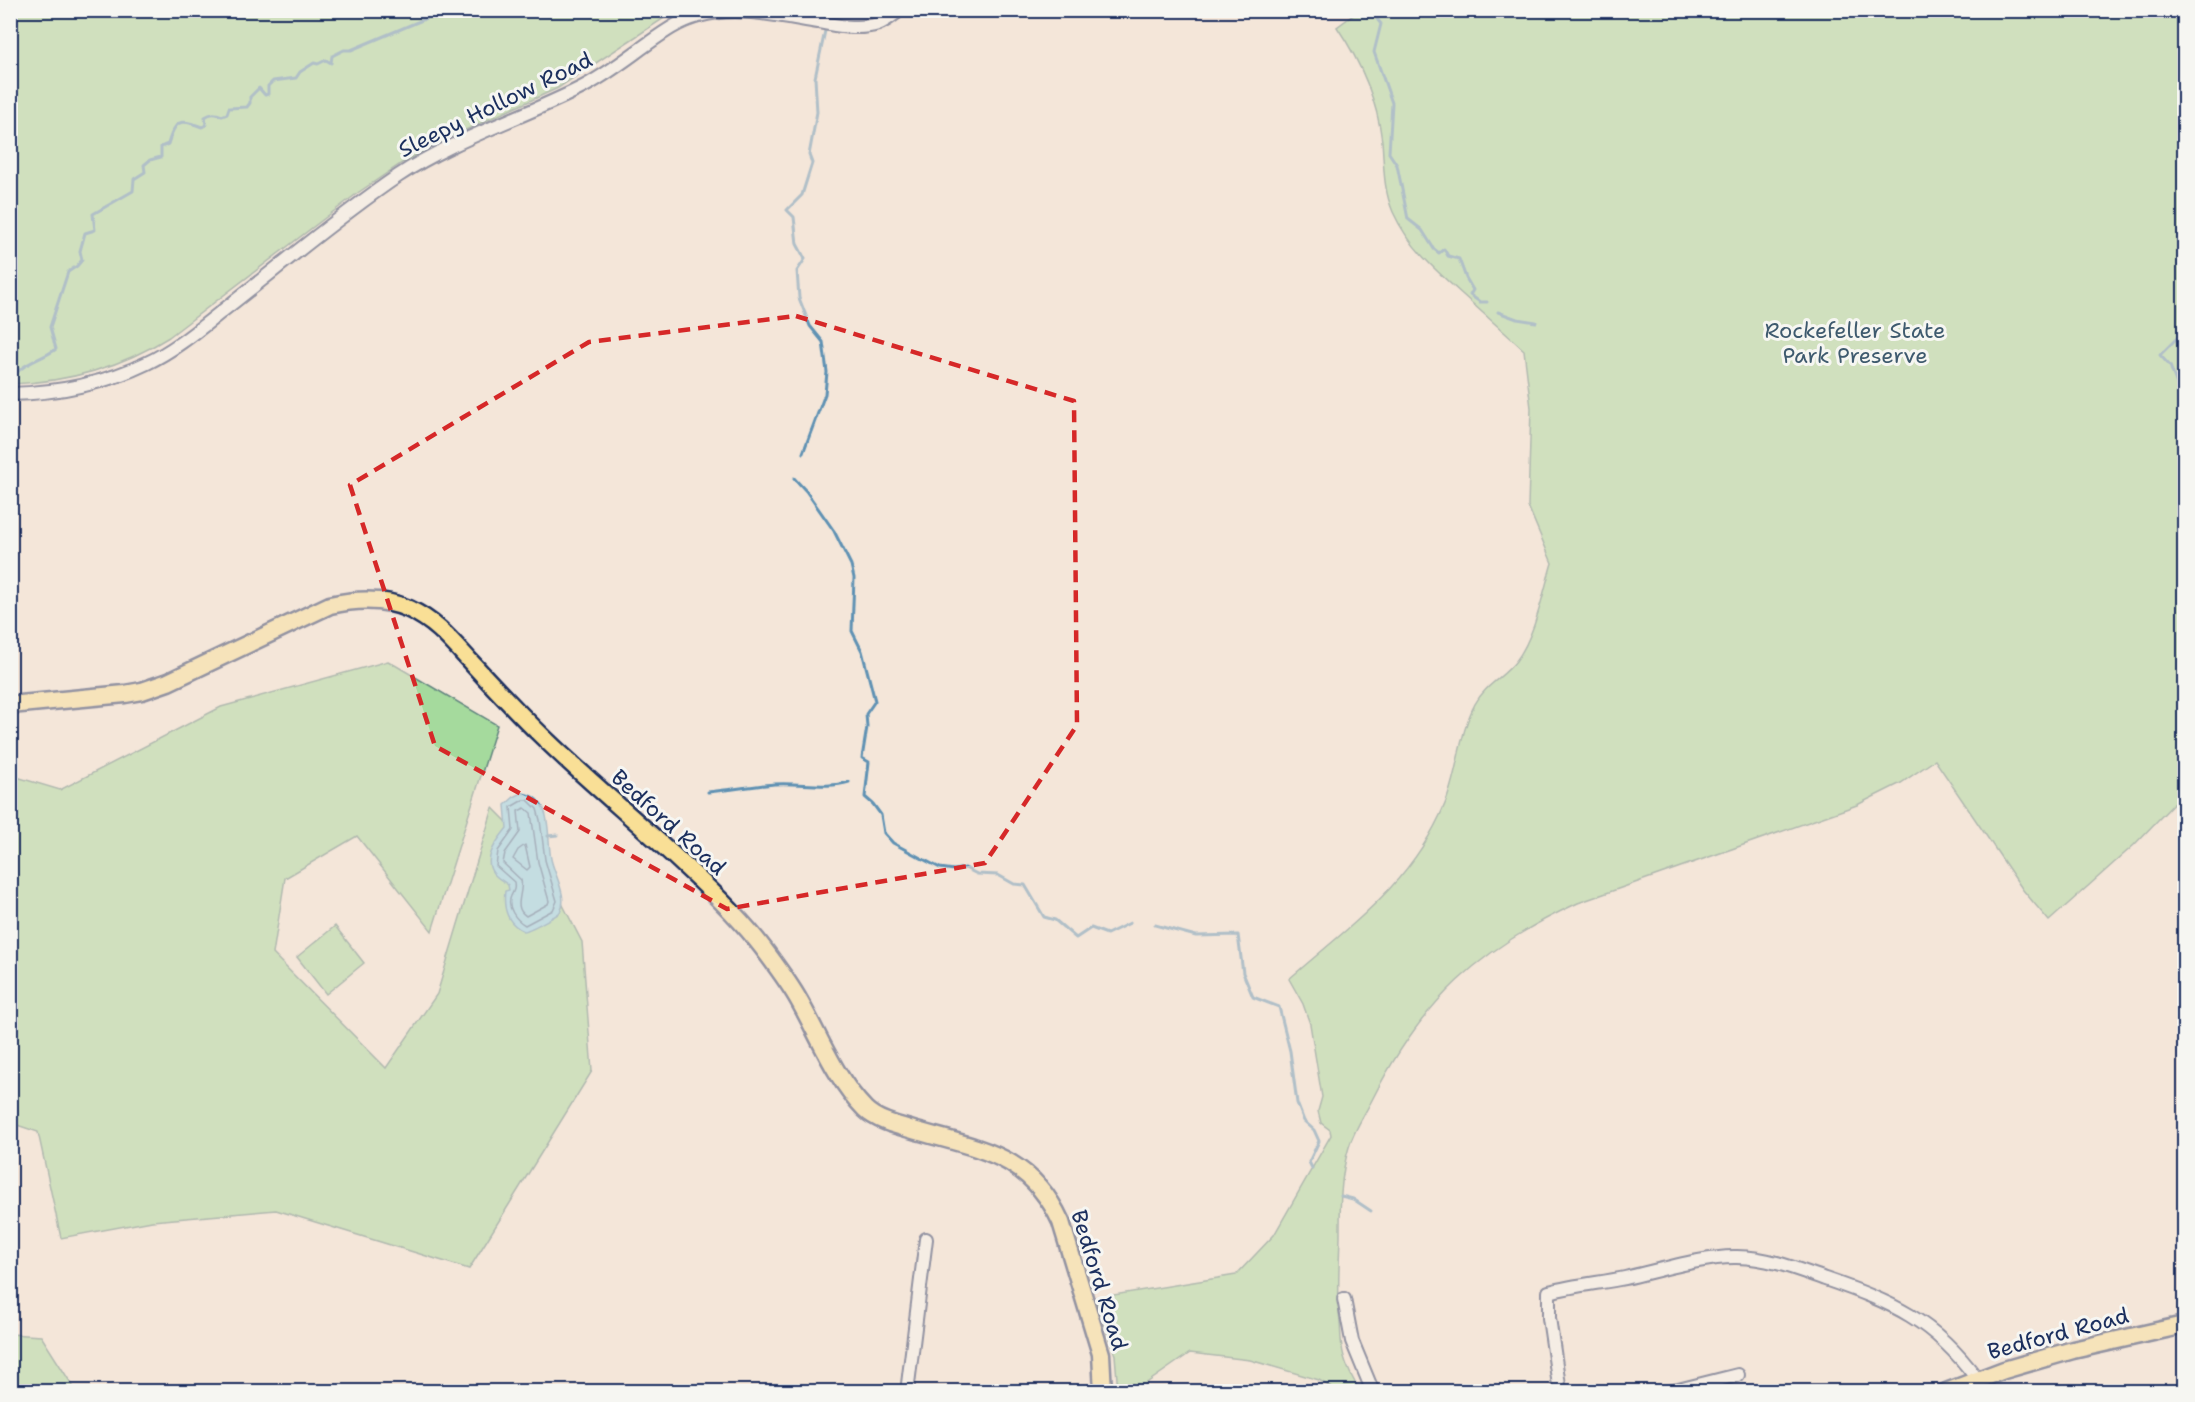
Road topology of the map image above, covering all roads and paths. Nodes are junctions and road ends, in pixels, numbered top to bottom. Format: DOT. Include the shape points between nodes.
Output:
graph roads {
  1 [pos="900,10"];
  2 [pos="17,394"];
  3 [pos="10,705"];
  4 [pos="926,1239"];
  5 [pos="1344,1299"];
  6 [pos="2184,1325"];
  7 [pos="1738,1375"];
  8 [pos="1977,1379"];
  9 [pos="907,1392"];
  10 [pos="1103,1392"];
  11 [pos="1373,1392"];
  12 [pos="1560,1392"];
  13 [pos="1670,1392"];
  14 [pos="1946,1392"];
  1 -- 2 [label="street, Sleepy Hollow Road" via="878,24 860,27 755,11 713,12 683,22 601,78 398,176 205,324 149,362 86,385"];
  3 -- 10 [label="main road, Bedford Road" via="142,691 330,605 378,600 409,609 442,630 522,716 718,898 761,945 866,1110 890,1123 994,1155 1040,1186 1061,1222 1086,1301 1101,1354"];
  4 -- 9 [label="street"];
  5 -- 11 [label="street" via="1352,1341"];
  6 -- 8 [label="main road, Bedford Road" via="2073,1350"];
  7 -- 13 [label="street"];
  8 -- 12 [label="street" via="1944,1341 1904,1310 1784,1263 1722,1257 1549,1293"];
  8 -- 14 [label="main road, Bedford Road"];
}
